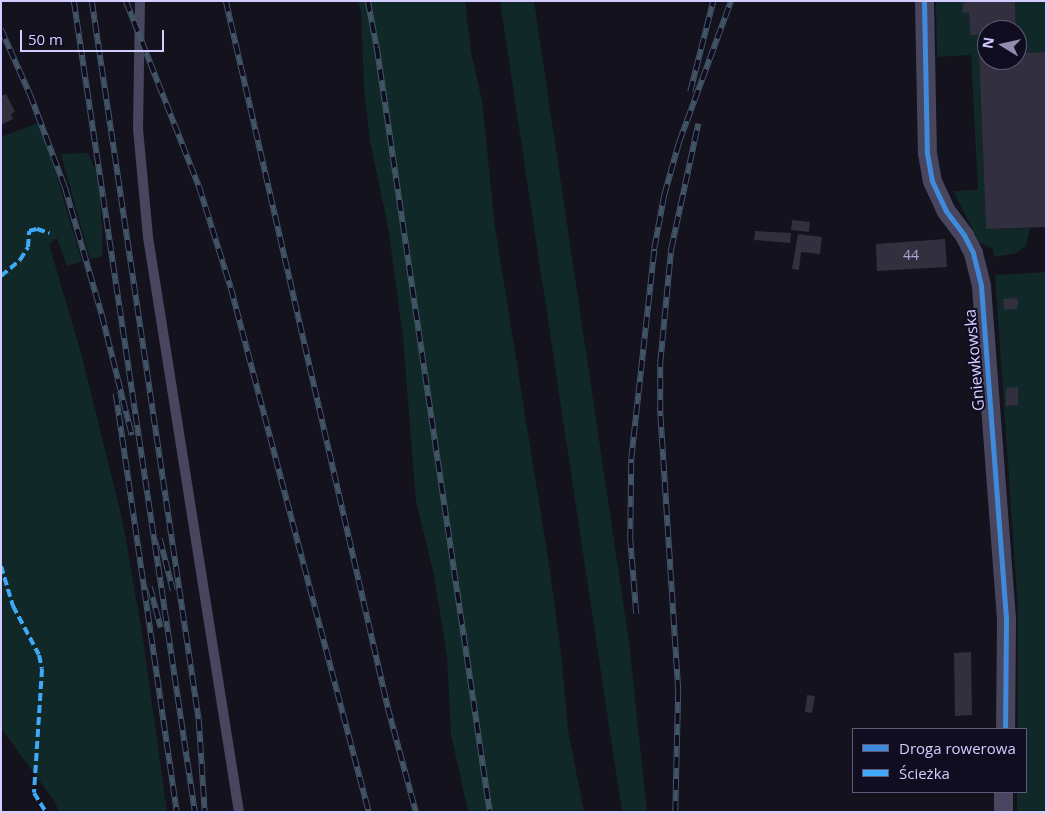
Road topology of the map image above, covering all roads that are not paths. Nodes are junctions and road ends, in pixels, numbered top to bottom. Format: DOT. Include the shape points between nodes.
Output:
graph roads {
  1 [pos="140,1"];
  2 [pos="924,1"];
  3 [pos="1005,728"];
  4 [pos="1003,793"];
  5 [pos="239,812"];
  6 [pos="1002,812"];
  1 -- 5 [label="lane" via="138,129 148,238"];
  2 -- 3 [label="street, Gniewkowska" via="927,153 932,181 973,254 980,286 1006,620"];
  4 -- 6 [label="street"];
}
